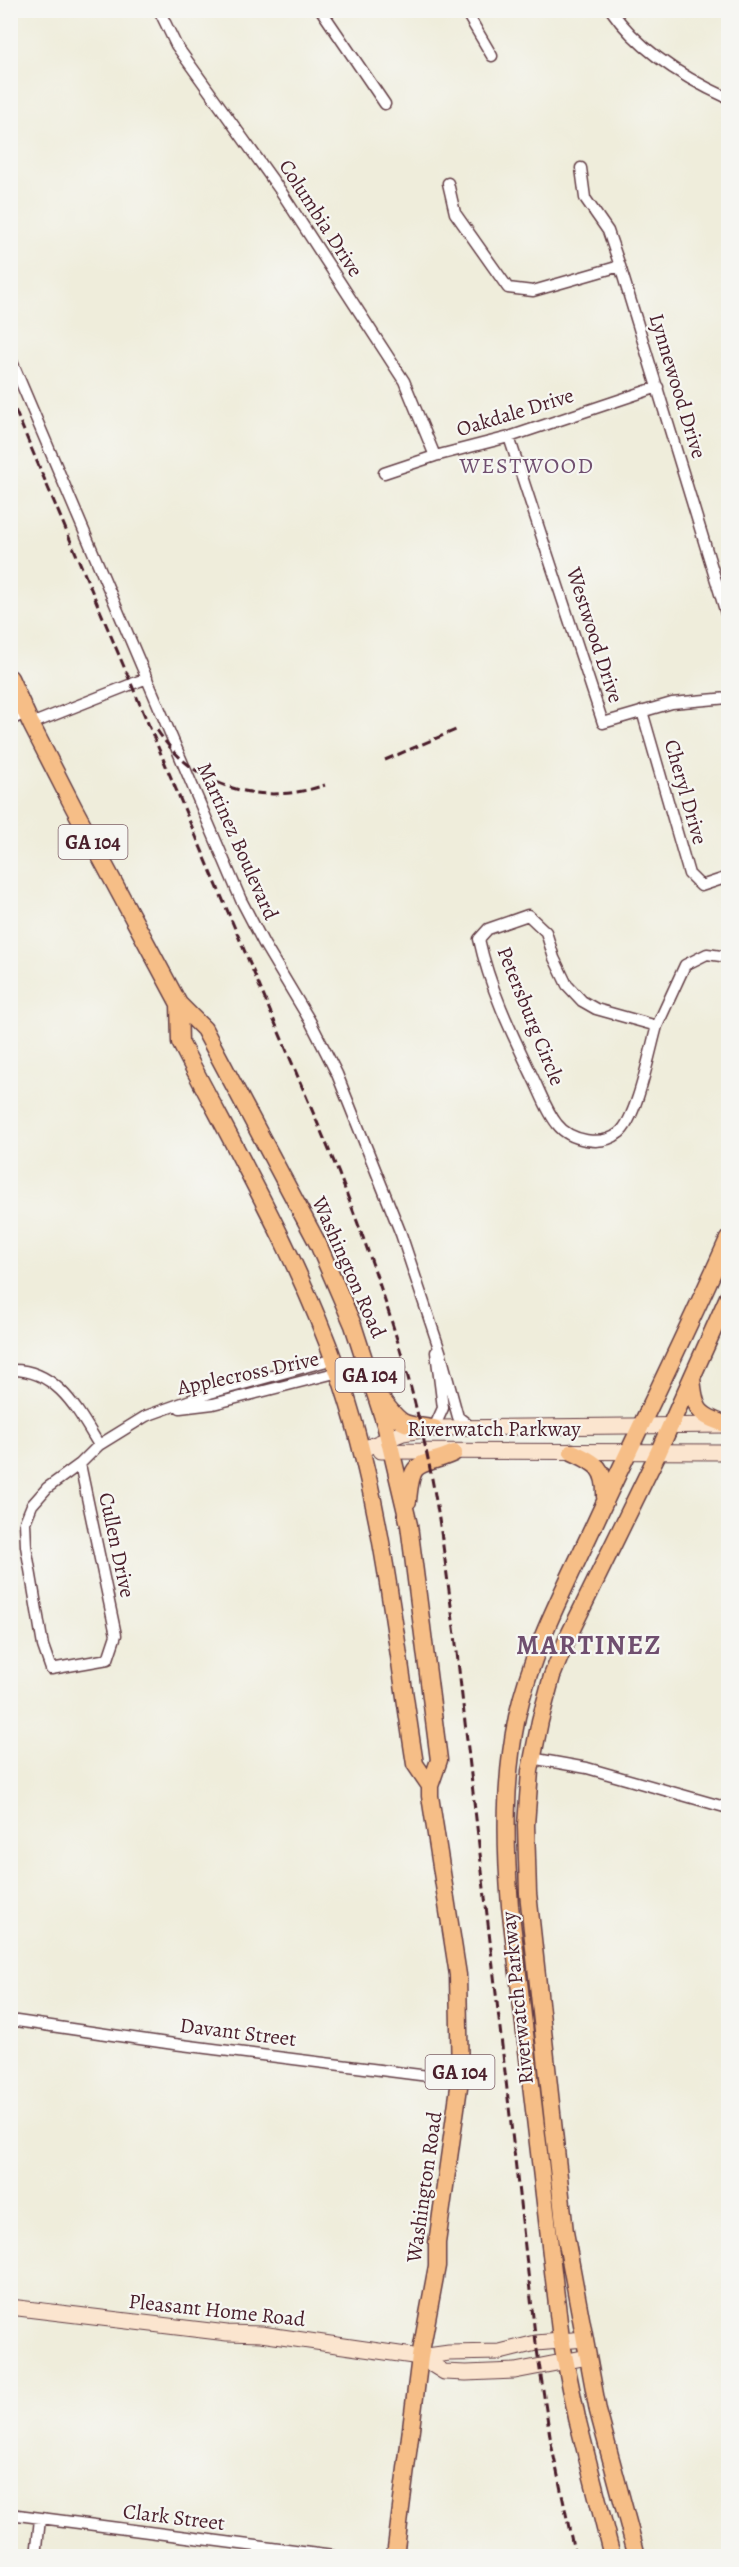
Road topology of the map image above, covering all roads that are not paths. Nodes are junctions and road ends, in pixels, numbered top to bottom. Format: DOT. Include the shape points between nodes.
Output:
graph roads {
  1 [pos="159,10"];
  2 [pos="321,10"];
  3 [pos="465,10"];
  4 [pos="611,10"];
  5 [pos="492,56"];
  6 [pos="729,98"];
  7 [pos="385,104"];
  8 [pos="580,168"];
  9 [pos="448,183"];
  10 [pos="620,266"];
  11 [pos="10,357"];
  12 [pos="658,387"];
  13 [pos="509,437"];
  14 [pos="435,456"];
  15 [pos="384,473"];
  16 [pos="729,620"];
  17 [pos="10,678"];
  18 [pos="147,678"];
  19 [pos="729,698"];
  20 [pos="642,711"];
  21 [pos="29,718"];
  22 [pos="10,720"];
  23 [pos="729,877"];
  24 [pos="729,957"];
  25 [pos="179,1005"];
  26 [pos="657,1026"];
  27 [pos="729,1239"];
  28 [pos="729,1297"];
  29 [pos="434,1337"];
  30 [pos="336,1366"];
  31 [pos="10,1370"];
  32 [pos="692,1374"];
  33 [pos="375,1392"];
  34 [pos="729,1425"];
  35 [pos="669,1427"];
  36 [pos="434,1428"];
  37 [pos="472,1428"];
  38 [pos="639,1428"];
  39 [pos="99,1445"];
  40 [pos="390,1445"];
  41 [pos="361,1450"];
  42 [pos="572,1452"];
  43 [pos="627,1452"];
  44 [pos="729,1452"];
  45 [pos="454,1453"];
  46 [pos="658,1453"];
  47 [pos="80,1464"];
  48 [pos="604,1503"];
  49 [pos="407,1517"];
  50 [pos="543,1635"];
  51 [pos="565,1645"];
  52 [pos="43,1646"];
  53 [pos="531,1758"];
  54 [pos="430,1786"];
  55 [pos="729,1808"];
  56 [pos="10,2020"];
  57 [pos="460,2080"];
  58 [pos="10,2307"];
  59 [pos="585,2339"];
  60 [pos="561,2340"];
  61 [pos="420,2357"];
  62 [pos="588,2357"];
  63 [pos="565,2362"];
  64 [pos="10,2514"];
  65 [pos="40,2519"];
  66 [pos="36,2556"];
  67 [pos="333,2556"];
  68 [pos="395,2556"];
  69 [pos="612,2556"];
  70 [pos="637,2556"];
  1 -- 14 [label="street, Columbia Drive" via="176,45 280,190 404,381"];
  2 -- 7 [label="street"];
  3 -- 5 [label="street"];
  4 -- 6 [label="street" via="623,27 678,73"];
  8 -- 10 [label="street, Lynnewood Drive" via="585,198 608,231"];
  9 -- 10 [label="street" via="455,213 508,288 532,291"];
  10 -- 12 [label="street, Lynnewood Drive"];
  11 -- 18 [label="street, Martinez Boulevard"];
  12 -- 13 [label="street, Oakdale Drive"];
  12 -- 16 [label="street, Lynnewood Drive"];
  13 -- 14 [label="street, Oakdale Drive"];
  13 -- 20 [label="street, Westwood Drive" via="603,723"];
  14 -- 15 [label="street, Oakdale Drive"];
  17 -- 21 [label="main road, Washington Road / GA 104"];
  18 -- 21 [label="street"];
  18 -- 29 [label="street, Martinez Boulevard" via="252,923 337,1074 398,1226"];
  19 -- 20 [label="street, Westwood Drive" via="672,703"];
  20 -- 23 [label="street, Cheryl Drive" via="689,874 701,886"];
  21 -- 22 [label="street"];
  21 -- 25 [label="main road, Washington Road / GA 104"];
  24 -- 26 [label="street, Petersburg Circle" via="707,954 685,965"];
  25 -- 30 [label="main road, Washington Road / GA 104" via="180,1042 292,1258"];
  25 -- 33 [label="main road, Washington Road / GA 104" via="204,1029 318,1244 353,1325"];
  26 -- 26 [label="street, Petersburg Circle" via="596,1009 582,1001 567,985 546,933 528,915 488,929 480,939 484,962 517,1045 549,1110 558,1126 580,1139 600,1141 619,1133 631,1116"];
  27 -- 38 [label="main road, Riverwatch Parkway"];
  28 -- 32 [label="main road, Riverwatch Parkway"];
  29 -- 36 [label="street, Martinez Boulevard" via="443,1408"];
  29 -- 37 [label="street, Martinez Boulevard" via="458,1417"];
  30 -- 39 [label="street, Applecross Drive" via="210,1393 146,1416"];
  30 -- 41 [label="main road, Washington Road / GA 104"];
  31 -- 39 [label="street" via="24,1370 51,1380 75,1406"];
  32 -- 34 [label="main road" via="695,1405 703,1415"];
  32 -- 35 [label="main road, Riverwatch Parkway"];
  33 -- 36 [label="main road" via="398,1421"];
  33 -- 40 [label="main road, Washington Road / GA 104"];
  34 -- 35 [label="main road"];
  35 -- 38 [label="main road"];
  35 -- 46 [label="main road, Riverwatch Parkway"];
  36 -- 37 [label="main road"];
  36 -- 40 [label="main road" via="404,1433"];
  37 -- 38 [label="main road"];
  38 -- 43 [label="main road, Riverwatch Parkway"];
  39 -- 47 [label="street, Applecross Drive"];
  40 -- 41 [label="main road"];
  40 -- 45 [label="main road, Riverwatch Parkway"];
  40 -- 49 [label="main road, Washington Road / GA 104"];
  41 -- 54 [label="main road, Washington Road / GA 104" via="381,1540 415,1764"];
  42 -- 43 [label="main road, Riverwatch Parkway"];
  42 -- 45 [label="main road, Riverwatch Parkway"];
  42 -- 48 [label="main road" via="591,1461 602,1473"];
  43 -- 46 [label="main road, Riverwatch Parkway"];
  43 -- 48 [label="main road, Riverwatch Parkway"];
  44 -- 46 [label="main road, Riverwatch Parkway"];
  45 -- 49 [label="main road" via="417,1466 410,1476"];
  46 -- 51 [label="main road, Riverwatch Parkway"];
  47 -- 52 [label="street, Applecross Drive" via="47,1488 32,1505 25,1522"];
  47 -- 52 [label="street, Cullen Drive" via="116,1635 108,1659 51,1669"];
  48 -- 50 [label="main road, Riverwatch Parkway"];
  49 -- 54 [label="main road, Washington Road / GA 104" via="439,1760"];
  50 -- 51 [label="main road"];
  50 -- 60 [label="main road, Riverwatch Parkway" via="521,1700 510,1752 506,1856"];
  51 -- 53 [label="main road, Riverwatch Parkway" via="549,1685"];
  53 -- 55 [label="street" via="587,1768"];
  53 -- 59 [label="main road, Riverwatch Parkway" via="526,1825 528,1893 565,2232"];
  54 -- 57 [label="main road, Washington Road / GA 104" via="458,1975"];
  56 -- 57 [label="street, Davant Street"];
  57 -- 61 [label="main road, Washington Road / GA 104" via="437,2266"];
  58 -- 61 [label="main road, Pleasant Home Road" via="261,2334"];
  59 -- 60 [label="main road, Pleasant Home Road"];
  59 -- 62 [label="main road, Riverwatch Parkway"];
  60 -- 61 [label="main road, Pleasant Home Road" via="500,2352"];
  60 -- 63 [label="main road, Riverwatch Parkway"];
  61 -- 63 [label="main road, Pleasant Home Road" via="444,2372 458,2373 515,2371"];
  61 -- 68 [label="main road, Washington Road"];
  62 -- 63 [label="main road, Pleasant Home Road"];
  62 -- 70 [label="main road, Riverwatch Parkway" via="598,2411"];
  63 -- 69 [label="main road, Riverwatch Parkway"];
  64 -- 65 [label="street, Clark Street"];
  65 -- 66 [label="street"];
  65 -- 67 [label="street, Clark Street"];
}
